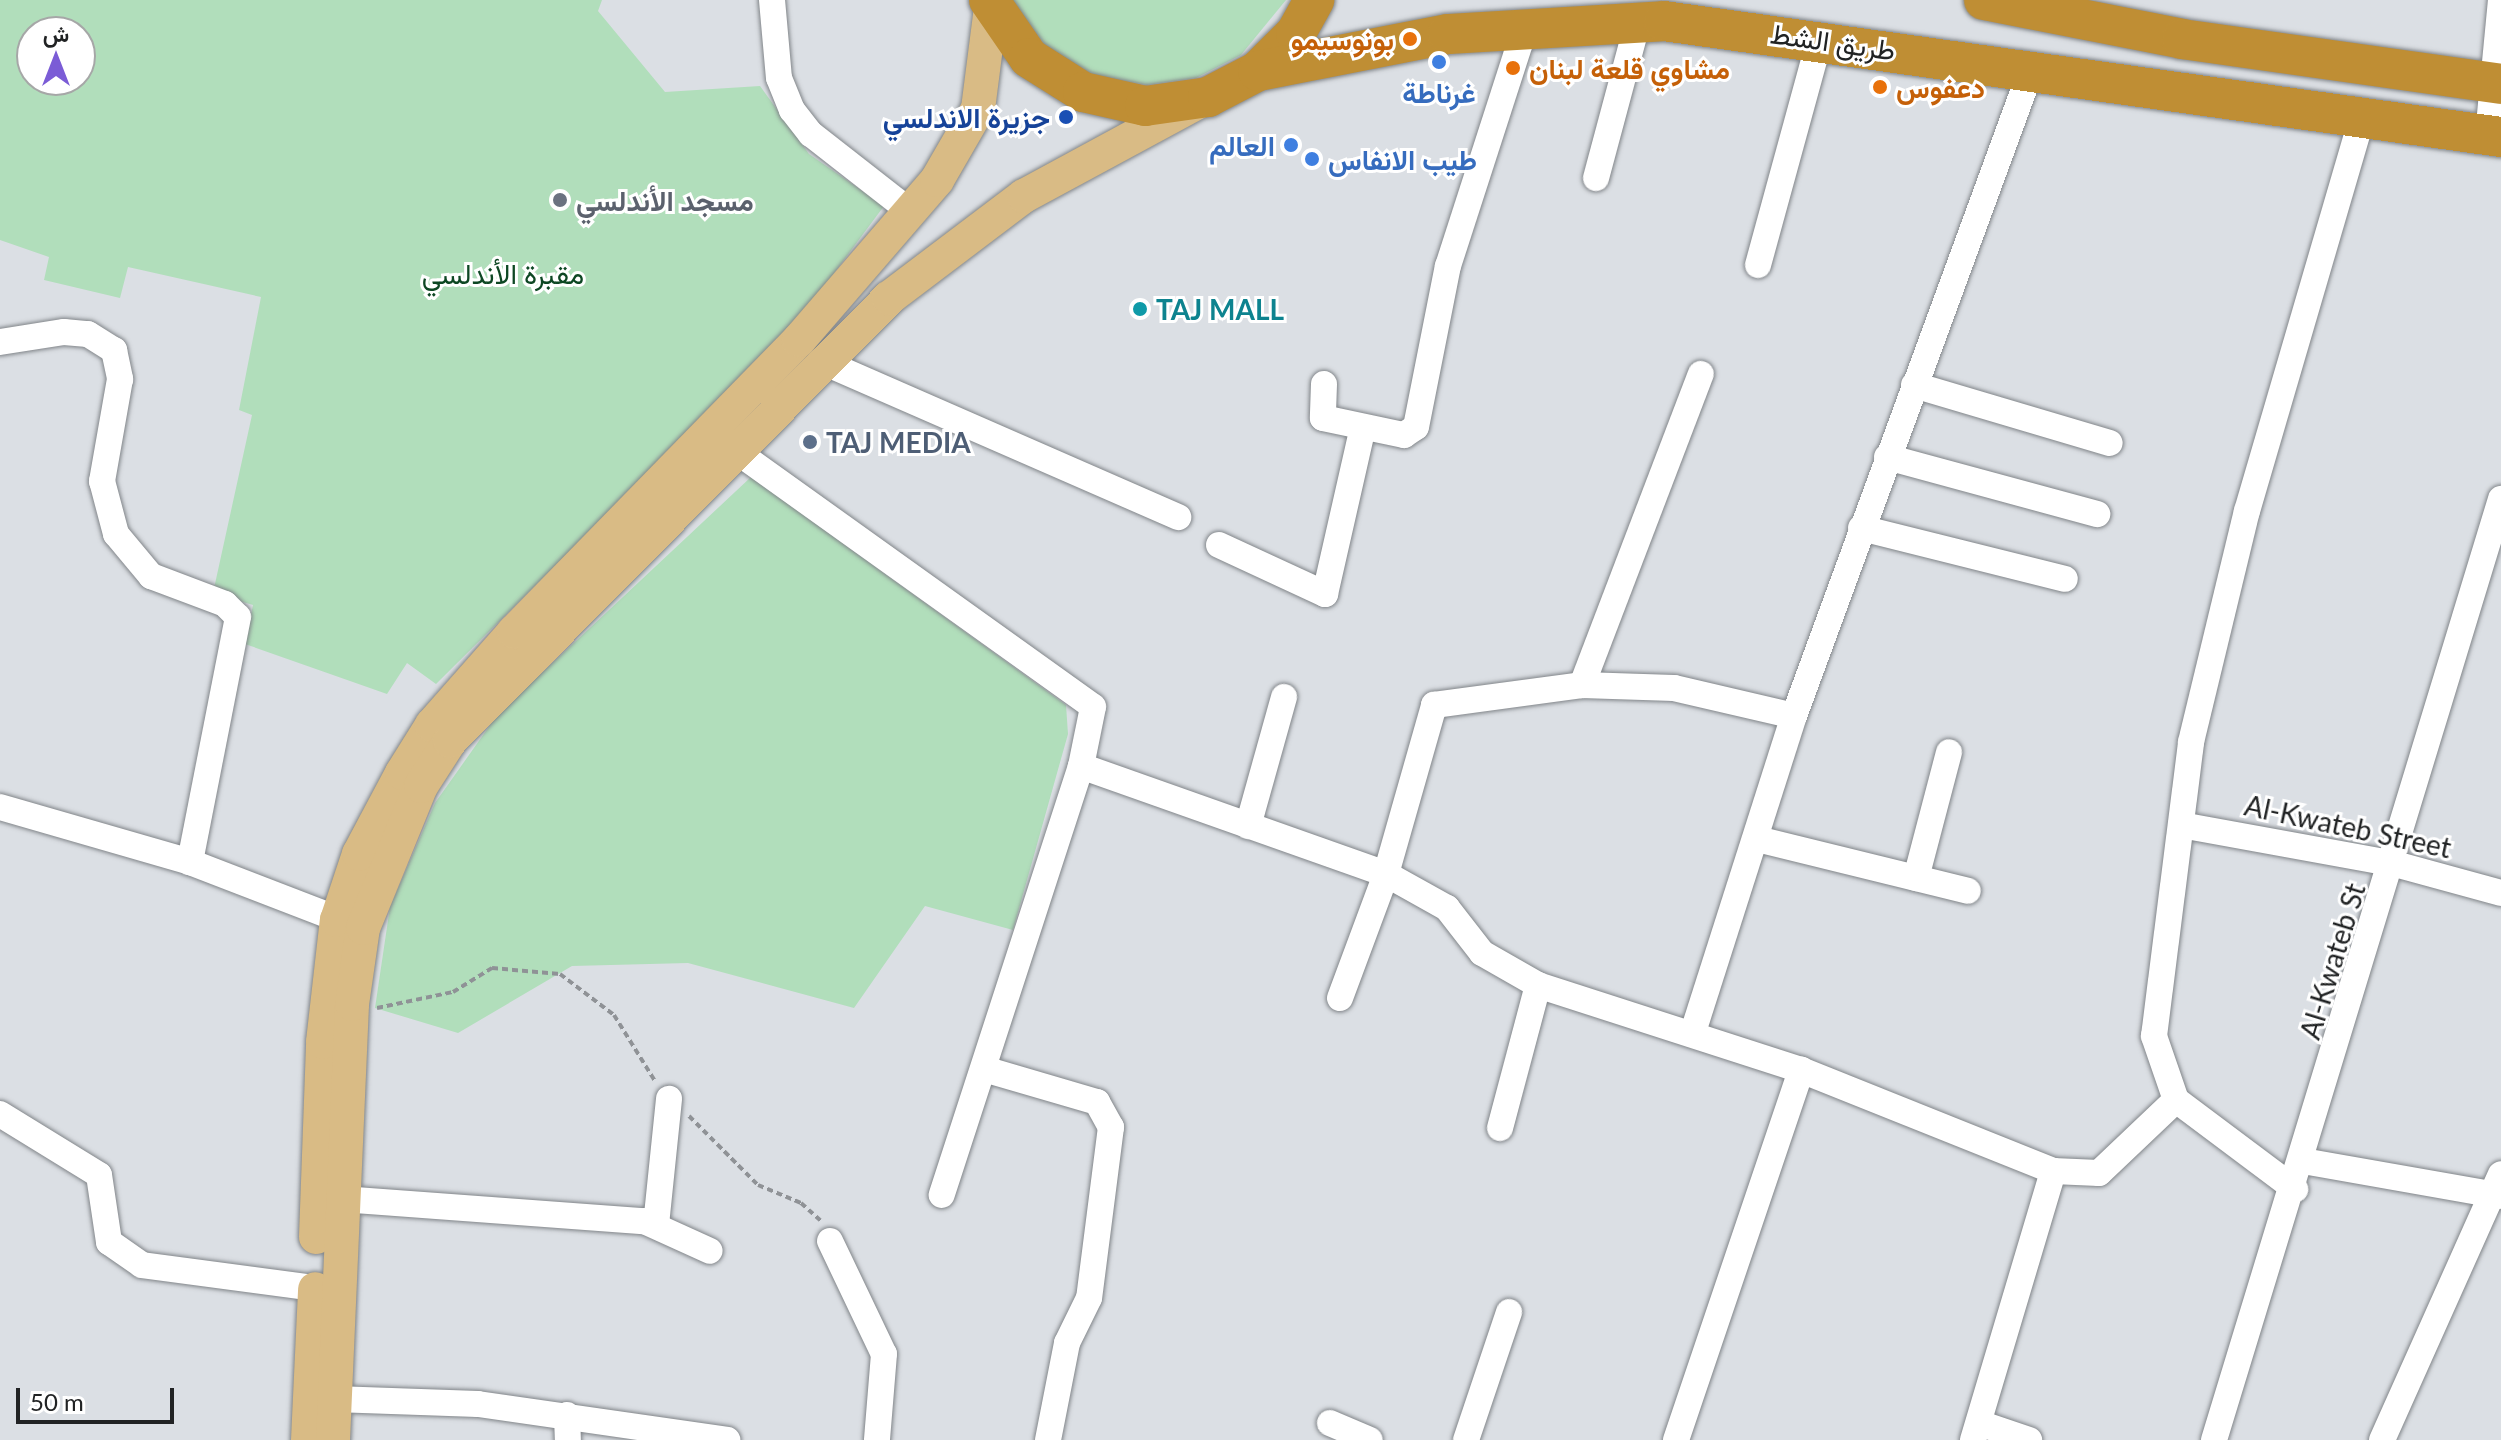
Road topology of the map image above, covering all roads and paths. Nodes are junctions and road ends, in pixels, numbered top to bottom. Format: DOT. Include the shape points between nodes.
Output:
graph roads {
  1 [pos="772,0"];
  2 [pos="1314,0"];
  3 [pos="1984,0"];
  4 [pos="2501,0"];
  5 [pos="990,4"];
  6 [pos="1638,21"];
  7 [pos="1525,27"];
  8 [pos="1820,39"];
  9 [pos="2031,70"];
  10 [pos="1258,71"];
  11 [pos="2497,84"];
  12 [pos="1208,97"];
  13 [pos="2363,115"];
  14 [pos="2494,136"];
  15 [pos="1596,178"];
  16 [pos="911,212"];
  17 [pos="1758,265"];
  18 [pos="0,342"];
  19 [pos="821,361"];
  20 [pos="1701,374"];
  21 [pos="1324,384"];
  22 [pos="1914,385"];
  23 [pos="1363,427"];
  24 [pos="2110,443"];
  25 [pos="736,451"];
  26 [pos="1887,457"];
  27 [pos="2501,499"];
  28 [pos="2097,514"];
  29 [pos="1178,517"];
  30 [pos="1861,528"];
  31 [pos="1219,545"];
  32 [pos="2065,579"];
  33 [pos="521,644"];
  34 [pos="1582,685"];
  35 [pos="1284,697"];
  36 [pos="1794,716"];
  37 [pos="1949,752"];
  38 [pos="1081,766"];
  39 [pos="0,807"];
  40 [pos="2181,825"];
  41 [pos="1248,826"];
  42 [pos="1757,839"];
  43 [pos="190,862"];
  44 [pos="2395,864"];
  45 [pos="1386,874"];
  46 [pos="1916,878"];
  47 [pos="1968,891"];
  48 [pos="2501,893"];
  49 [pos="350,924"];
  50 [pos="1538,985"];
  51 [pos="1340,998"];
  52 [pos="352,1004"];
  53 [pos="1693,1032"];
  54 [pos="984,1069"];
  55 [pos="1801,1070"];
  56 [pos="669,1099"];
  57 [pos="2176,1100"];
  58 [pos="0,1114"];
  59 [pos="1500,1128"];
  60 [pos="2303,1161"];
  61 [pos="2053,1171"];
  62 [pos="2500,1188"];
  63 [pos="2295,1189"];
  64 [pos="942,1195"];
  65 [pos="341,1199"];
  66 [pos="656,1225"];
  67 [pos="830,1241"];
  68 [pos="710,1251"];
  69 [pos="315,1288"];
  70 [pos="1509,1312"];
  71 [pos="334,1399"];
  72 [pos="1330,1423"];
  73 [pos="567,1427"];
  74 [pos="1976,1432"];
  75 [pos="308,1440"];
  76 [pos="333,1440"];
  77 [pos="727,1440"];
  78 [pos="877,1440"];
  79 [pos="1048,1440"];
  80 [pos="1370,1440"];
  81 [pos="1466,1440"];
  82 [pos="1676,1440"];
  83 [pos="2029,1440"];
  84 [pos="2214,1440"];
  85 [pos="2382,1440"];
  1 -- 16 [label="street" via="779,78 792,110 811,134"];
  2 -- 10 [label="highway" via="1296,33"];
  3 -- 11 [label="highway" via="2182,39"];
  4 -- 11 [label="street"];
  5 -- 12 [label="highway" via="1029,58 1083,92 1145,106"];
  5 -- 16 [label="main road" via="978,109"];
  6 -- 7 [label="highway, طريق الشط"];
  6 -- 8 [label="highway, طريق الشط"];
  6 -- 15 [label="street"];
  7 -- 10 [label="highway, طريق الشط"];
  7 -- 23 [label="street" via="1448,266 1416,427 1404,435"];
  8 -- 9 [label="highway, طريق الشط"];
  8 -- 17 [label="street"];
  9 -- 13 [label="highway, طريق الشط"];
  9 -- 22 [label="street"];
  10 -- 12 [label="highway"];
  11 -- 14 [label="street"];
  12 -- 19 [label="main road" via="1024,196 953,244"];
  13 -- 14 [label="highway, طريق الشط"];
  13 -- 40 [label="street" via="2247,511 2191,742"];
  16 -- 33 [label="main road"];
  18 -- 43 [label="street" via="76,333 114,350 120,379 102,481 116,534 151,576 225,604 238,617"];
  19 -- 25 [label="main road"];
  19 -- 29 [label="street"];
  20 -- 34 [label="street"];
  21 -- 23 [label="street" via="1323,418"];
  22 -- 24 [label="street"];
  22 -- 26 [label="street"];
  23 -- 31 [label="street" via="1325,594"];
  25 -- 33 [label="main road"];
  25 -- 38 [label="street" via="1089,701"];
  26 -- 28 [label="street"];
  26 -- 30 [label="street"];
  27 -- 44 [label="street, Al-Kwateb St"];
  30 -- 32 [label="street"];
  30 -- 36 [label="street"];
  33 -- 49 [label="main road" via="432,725 402,773 359,854"];
  34 -- 36 [label="street" via="1674,688"];
  34 -- 45 [label="street" via="1430,708"];
  35 -- 41 [label="street"];
  36 -- 42 [label="street"];
  37 -- 46 [label="street"];
  38 -- 41 [label="street"];
  38 -- 54 [label="street"];
  39 -- 43 [label="street"];
  40 -- 44 [label="street, Al-Kwateb Street"];
  40 -- 57 [label="street" via="2153,1043"];
  41 -- 45 [label="street"];
  42 -- 46 [label="street"];
  42 -- 53 [label="street"];
  43 -- 49 [label="street"];
  44 -- 48 [label="street, Al-Kwateb Street"];
  44 -- 60 [label="street, Al-Kwateb St"];
  45 -- 50 [label="street" via="1447,908 1482,953"];
  45 -- 51 [label="street"];
  46 -- 47 [label="street"];
  49 -- 52 [label="main road"];
  49 -- 69 [label="main road" via="323,1042"];
  50 -- 53 [label="street"];
  50 -- 59 [label="street"];
  52 -- 56 [label="path" via="375,1008 453,992 492,968 560,974 614,1015"];
  52 -- 65 [label="main road"];
  53 -- 55 [label="street"];
  54 -- 64 [label="street"];
  54 -- 79 [label="street" via="1097,1102 1111,1127 1089,1298 1067,1343"];
  55 -- 61 [label="street"];
  55 -- 82 [label="street"];
  56 -- 66 [label="street"];
  56 -- 67 [label="path" via="758,1185 819,1218"];
  57 -- 61 [label="street" via="2099,1173"];
  57 -- 63 [label="street"];
  58 -- 69 [label="street" via="99,1175 109,1242 142,1265"];
  60 -- 62 [label="street"];
  60 -- 63 [label="street, Al-Kwateb St"];
  61 -- 74 [label="street"];
  62 -- 85 [label="street"];
  63 -- 84 [label="street, Al-Kwateb St"];
  65 -- 66 [label="street"];
  65 -- 71 [label="main road"];
  66 -- 68 [label="street"];
  67 -- 78 [label="street" via="884,1354"];
  69 -- 75 [label="main road"];
  70 -- 81 [label="street"];
  71 -- 73 [label="street"];
  71 -- 76 [label="main road"];
  72 -- 80 [label="street"];
  73 -- 77 [label="street"];
  74 -- 83 [label="street"];
}
